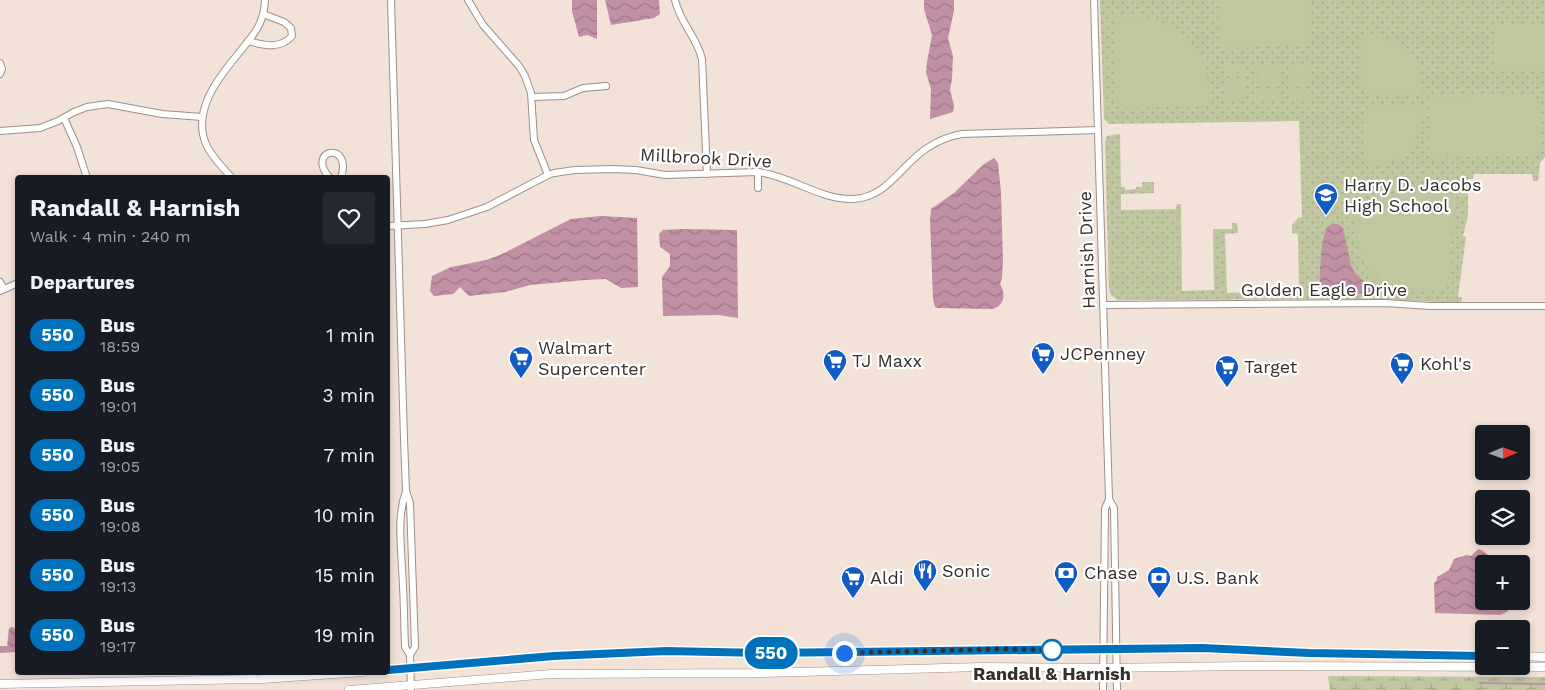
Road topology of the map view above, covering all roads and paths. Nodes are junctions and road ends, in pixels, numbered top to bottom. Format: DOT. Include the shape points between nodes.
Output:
graph roads {
  1 [pos="265,0"];
  2 [pos="391,0"];
  3 [pos="468,0"];
  4 [pos="675,0"];
  5 [pos="1094,0"];
  6 [pos="263,14"];
  7 [pos="248,41"];
  8 [pos="0,63"];
  9 [pos="0,74"];
  10 [pos="606,86"];
  11 [pos="532,97"];
  12 [pos="202,117"];
  13 [pos="64,118"];
  14 [pos="1098,130"];
  15 [pos="0,131"];
  16 [pos="758,172"];
  17 [pos="548,174"];
  18 [pos="707,174"];
  19 [pos="86,175"];
  20 [pos="230,175"];
  21 [pos="327,175"];
  22 [pos="341,175"];
  23 [pos="758,188"];
  24 [pos="390,226"];
  25 [pos="398,226"];
  26 [pos="0,282"];
  27 [pos="15,284"];
  28 [pos="2,290"];
  29 [pos="1103,305"];
  30 [pos="1545,306"];
  31 [pos="406,491"];
  32 [pos="1109,499"];
  33 [pos="1104,650"];
  34 [pos="1117,650"];
  35 [pos="410,655"];
  36 [pos="1475,656"];
  37 [pos="1530,656"];
  38 [pos="1545,657"];
  39 [pos="1545,666"];
  40 [pos="410,668"];
  41 [pos="1103,668"];
  42 [pos="1117,668"];
  43 [pos="390,670"];
  44 [pos="316,675"];
  45 [pos="0,684"];
  46 [pos="411,688"];
  47 [pos="349,690"];
  48 [pos="1103,690"];
  49 [pos="1117,690"];
  1 -- 6 [label="street"];
  2 -- 25 [label="street"];
  3 -- 11 [label="street" via="483,25 522,70"];
  4 -- 18 [label="street" via="678,13 702,60"];
  5 -- 14 [label="street, Harnish Drive"];
  6 -- 7 [label="street" via="259,28"];
  6 -- 7 [label="street" via="284,22 291,28 292,36 287,42 277,45 265,46"];
  7 -- 12 [label="street" via="214,86"];
  8 -- 9 [label="street"];
  10 -- 11 [label="street" via="583,88 564,96"];
  11 -- 17 [label="street" via="534,140"];
  12 -- 13 [label="street" via="162,114 108,104 87,107"];
  12 -- 20 [label="street" via="206,144"];
  13 -- 15 [label="street" via="40,128"];
  13 -- 19 [label="street"];
  14 -- 16 [label="street, Millbrook Drive" via="952,136 926,148 891,183 877,194 863,198 837,199"];
  14 -- 29 [label="street, Harnish Drive"];
  16 -- 18 [label="street, Millbrook Drive"];
  16 -- 23 [label="street"];
  17 -- 18 [label="street, Millbrook Drive" via="612,169 665,175"];
  17 -- 25 [label="street, Millbrook Drive" via="471,213 446,221"];
  21 -- 22 [label="street" via="321,163 330,152 336,153 343,161"];
  24 -- 25 [label="street, Millbrook Drive"];
  25 -- 31 [label="street"];
  26 -- 28 [label="street"];
  27 -- 28 [label="street"];
  29 -- 30 [label="street, Golden Eagle Drive"];
  29 -- 32 [label="street, Harnish Drive"];
  31 -- 35 [label="street" via="410,503 415,647"];
  31 -- 35 [label="street" via="401,504 399,533 405,648"];
  32 -- 33 [label="street, Harnish Drive" via="1104,509"];
  32 -- 34 [label="street, Harnish Drive" via="1114,508"];
  33 -- 34 [label="main road"];
  33 -- 40 [label="main road" via="666,651"];
  33 -- 41 [label="street, Harnish Drive"];
  34 -- 36 [label="main road" via="1203,648"];
  34 -- 42 [label="street, Harnish Drive"];
  35 -- 40 [label="street"];
  37 -- 38 [label="main road"];
  39 -- 42 [label="main road"];
  40 -- 43 [label="main road"];
  40 -- 46 [label="street"];
  41 -- 42 [label="main road"];
  41 -- 46 [label="main road" via="552,674"];
  41 -- 48 [label="street, Harnish Drive"];
  42 -- 49 [label="street, Harnish Drive"];
  44 -- 45 [label="main road"];
  46 -- 47 [label="main road"];
}
